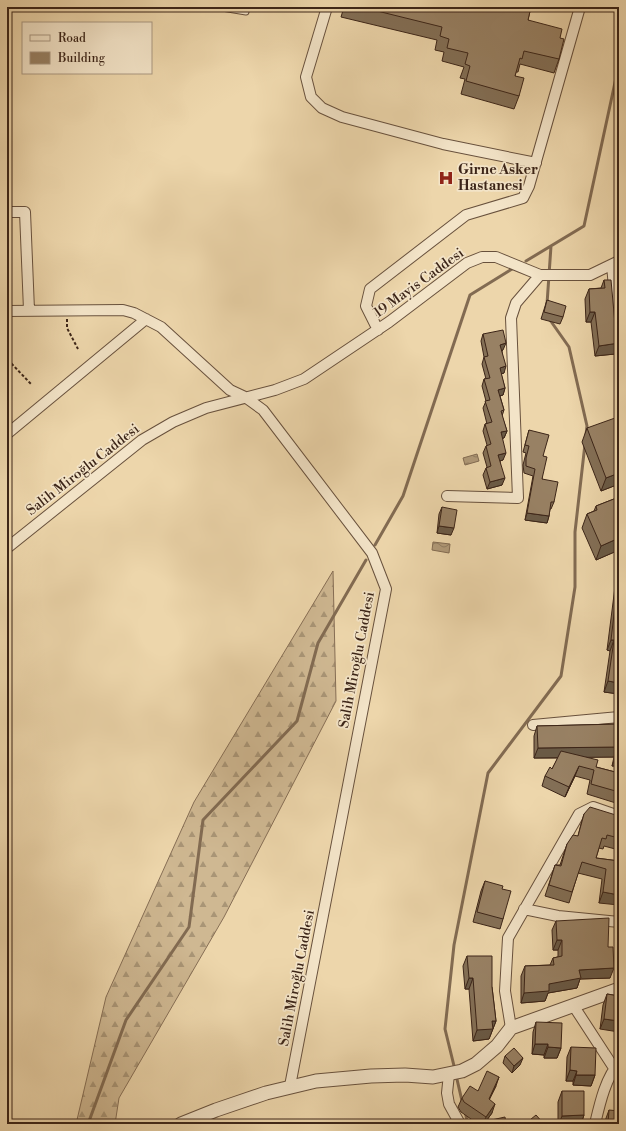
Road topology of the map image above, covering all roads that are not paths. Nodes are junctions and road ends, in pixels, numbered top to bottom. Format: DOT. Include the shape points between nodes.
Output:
graph roads {
  1 [pos="216,7"];
  2 [pos="327,7"];
  3 [pos="580,7"];
  4 [pos="246,12"];
  5 [pos="536,163"];
  6 [pos="7,212"];
  7 [pos="616,263"];
  8 [pos="540,275"];
  9 [pos="29,310"];
  10 [pos="7,311"];
  11 [pos="146,319"];
  12 [pos="378,330"];
  13 [pos="619,346"];
  14 [pos="245,397"];
  15 [pos="7,434"];
  16 [pos="447,496"];
  17 [pos="7,548"];
  18 [pos="619,717"];
  19 [pos="533,725"];
  20 [pos="619,816"];
  21 [pos="524,909"];
  22 [pos="619,922"];
  23 [pos="619,989"];
  24 [pos="573,1005"];
  25 [pos="511,1028"];
  26 [pos="616,1066"];
  27 [pos="449,1074"];
  28 [pos="290,1086"];
  29 [pos="182,1124"];
  30 [pos="460,1124"];
  31 [pos="595,1124"];
  1 -- 4 [label="lane"];
  2 -- 5 [label="street" via="306,77 310,97 322,108 342,117 443,144"];
  3 -- 5 [label="street"];
  5 -- 12 [label="street" via="523,198 466,215 370,289 366,306"];
  6 -- 9 [label="street" via="25,212"];
  7 -- 8 [label="street, 19 Mayis Caddesi" via="590,275"];
  7 -- 13 [label="street"];
  8 -- 12 [label="street, 19 Mayis Caddesi" via="496,257 482,257 467,263"];
  8 -- 16 [label="street" via="516,303 511,318 518,498"];
  9 -- 10 [label="street"];
  9 -- 11 [label="street" via="123,310"];
  11 -- 14 [label="street" via="161,327 230,390"];
  11 -- 15 [label="street"];
  12 -- 14 [label="street, 19 Mayis Caddesi" via="304,378 275,390"];
  14 -- 17 [label="street, Salih Miroğlu Caddesi" via="206,408 173,422 142,440"];
  14 -- 28 [label="street, Salih Miroğlu Caddesi" via="263,410 372,553 386,589"];
  18 -- 19 [label="street"];
  20 -- 21 [label="street" via="594,807 579,814"];
  21 -- 22 [label="street" via="558,916"];
  21 -- 25 [label="street" via="508,938 505,991"];
  23 -- 24 [label="street"];
  24 -- 25 [label="street"];
  24 -- 26 [label="street"];
  25 -- 27 [label="street" via="497,1046 476,1064 462,1072"];
  26 -- 31 [label="street" via="600,1104"];
  27 -- 28 [label="street" via="433,1077 371,1076"];
  27 -- 30 [label="street" via="449,1104"];
  28 -- 29 [label="street"];
}
